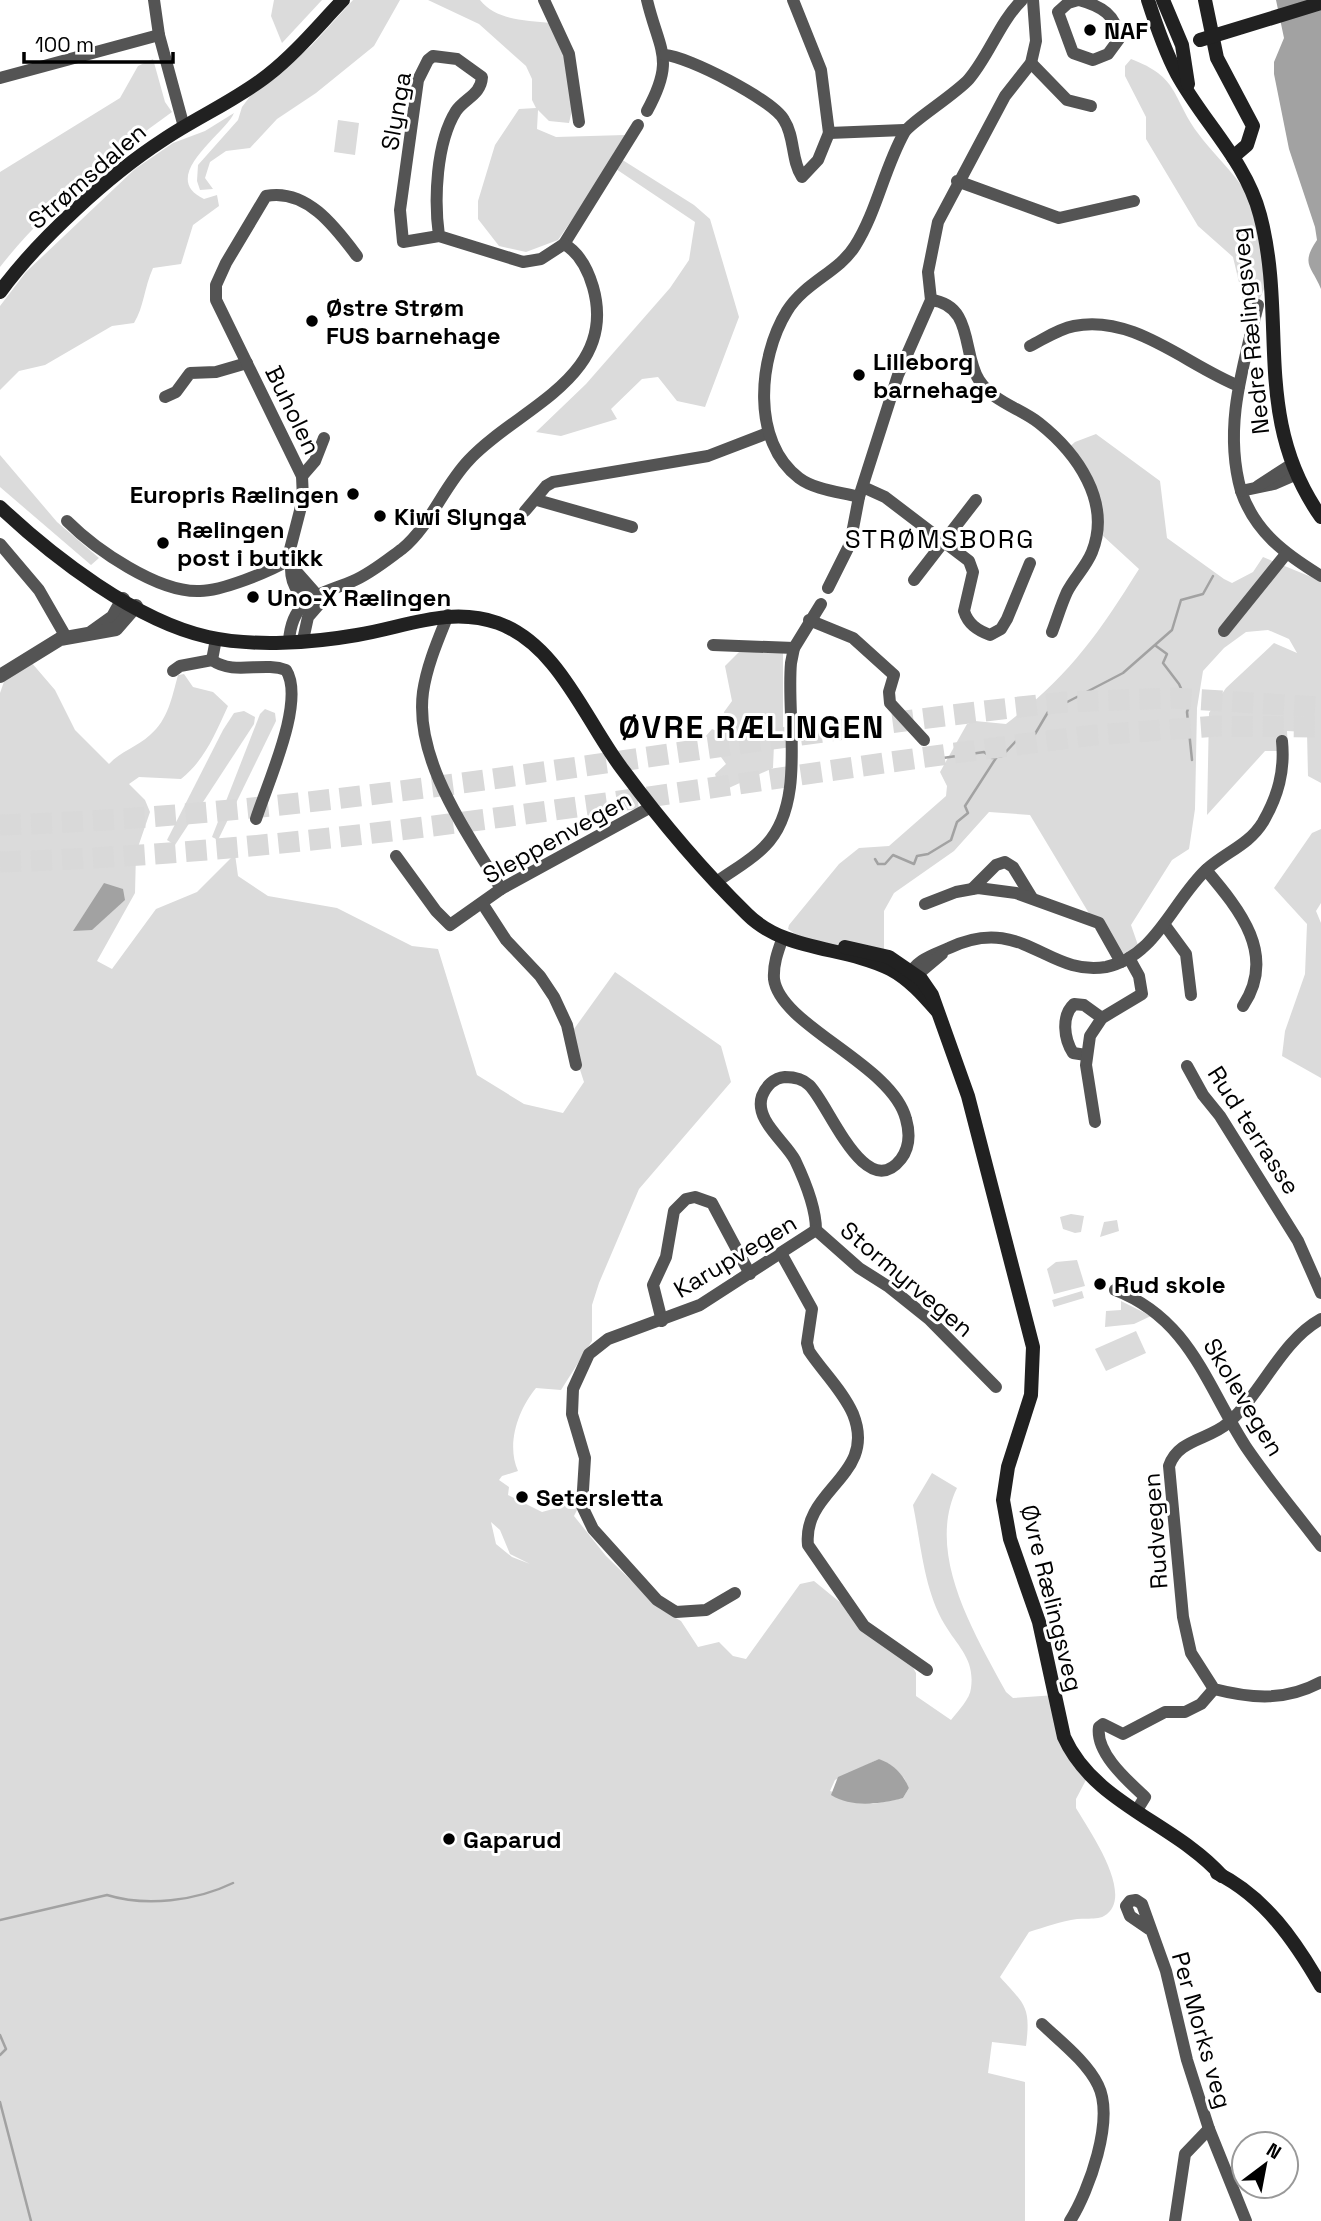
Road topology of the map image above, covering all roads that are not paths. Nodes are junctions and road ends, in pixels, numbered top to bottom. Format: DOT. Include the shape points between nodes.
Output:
graph roads {
  1 [pos="154,0"];
  2 [pos="343,0"];
  3 [pos="544,0"];
  4 [pos="647,0"];
  5 [pos="793,0"];
  6 [pos="1022,0"];
  7 [pos="1033,0"];
  8 [pos="1148,0"];
  9 [pos="1163,0"];
  10 [pos="1205,0"];
  11 [pos="1073,1"];
  12 [pos="1321,4"];
  13 [pos="1157,26"];
  14 [pos="159,35"];
  15 [pos="1182,45"];
  16 [pos="665,55"];
  17 [pos="1031,63"];
  18 [pos="0,78"];
  19 [pos="1192,95"];
  20 [pos="1091,106"];
  21 [pos="647,111"];
  22 [pos="579,122"];
  23 [pos="638,125"];
  24 [pos="184,127"];
  25 [pos="905,130"];
  26 [pos="829,133"];
  27 [pos="1233,157"];
  28 [pos="957,181"];
  29 [pos="1134,201"];
  30 [pos="439,236"];
  31 [pos="564,244"];
  32 [pos="358,256"];
  33 [pos="0,292"];
  34 [pos="930,300"];
  35 [pos="1258,305"];
  36 [pos="1030,346"];
  37 [pos="247,363"];
  38 [pos="1238,386"];
  39 [pos="165,397"];
  40 [pos="768,433"];
  41 [pos="324,438"];
  42 [pos="1294,469"];
  43 [pos="302,476"];
  44 [pos="1241,491"];
  45 [pos="861,492"];
  46 [pos="537,500"];
  47 [pos="976,500"];
  48 [pos="0,507"];
  49 [pos="525,511"];
  50 [pos="1321,517"];
  51 [pos="67,521"];
  52 [pos="632,527"];
  53 [pos="944,542"];
  54 [pos="0,544"];
  55 [pos="1286,554"];
  56 [pos="1030,563"];
  57 [pos="289,565"];
  58 [pos="1321,576"];
  59 [pos="914,580"];
  60 [pos="828,588"];
  61 [pos="122,599"];
  62 [pos="313,601"];
  63 [pos="821,604"];
  64 [pos="136,606"];
  65 [pos="448,615"];
  66 [pos="809,620"];
  67 [pos="1224,631"];
  68 [pos="92,632"];
  69 [pos="1052,632"];
  70 [pos="66,637"];
  71 [pos="216,639"];
  72 [pos="296,640"];
  73 [pos="713,645"];
  74 [pos="794,648"];
  75 [pos="212,660"];
  76 [pos="173,671"];
  77 [pos="0,676"];
  78 [pos="924,740"];
  79 [pos="1282,741"];
  80 [pos="651,807"];
  81 [pos="256,820"];
  82 [pos="396,856"];
  83 [pos="1206,870"];
  84 [pos="718,881"];
  85 [pos="502,889"];
  86 [pos="971,889"];
  87 [pos="1032,898"];
  88 [pos="482,903"];
  89 [pos="925,904"];
  90 [pos="1164,925"];
  91 [pos="783,937"];
  92 [pos="1125,960"];
  93 [pos="912,975"];
  94 [pos="1191,995"];
  95 [pos="1243,1006"];
  96 [pos="1102,1018"];
  97 [pos="1086,1055"];
  98 [pos="576,1065"];
  99 [pos="1187,1066"];
  100 [pos="1095,1122"];
  101 [pos="816,1230"];
  102 [pos="782,1255"];
  103 [pos="750,1274"];
  104 [pos="1115,1290"];
  105 [pos="1321,1293"];
  106 [pos="1321,1319"];
  107 [pos="662,1321"];
  108 [pos="996,1387"];
  109 [pos="1230,1422"];
  110 [pos="1321,1546"];
  111 [pos="736,1593"];
  112 [pos="927,1670"];
  113 [pos="1321,1682"];
  114 [pos="1214,1689"];
  115 [pos="1137,1810"];
  116 [pos="1149,1929"];
  117 [pos="1321,1986"];
  118 [pos="1042,2024"];
  119 [pos="1209,2129"];
  120 [pos="1070,2221"];
  121 [pos="1175,2221"];
  122 [pos="1246,2221"];
  1 -- 14 [label="street"];
  2 -- 24 [label="main road, Strømsdalen" via="275,69"];
  3 -- 22 [label="street" via="569,54"];
  4 -- 16 [label="street"];
  5 -- 26 [label="street" via="821,70"];
  6 -- 25 [label="street" via="1004,20 969,80"];
  7 -- 17 [label="street" via="1036,41"];
  8 -- 13 [label="main road, Nedre Rælingsveg"];
  9 -- 15 [label="main road, Nedre Rælingsveg"];
  10 -- 27 [label="main road" via="1217,58 1253,126 1250,141"];
  11 -- 11 [label="street" via="1107,12 1117,25 1119,39 1108,54 1093,60 1073,52 1058,12"];
  12 -- 15 [label="main road, bridge"];
  13 -- 15 [label="main road"];
  13 -- 19 [label="main road, Nedre Rælingsveg"];
  14 -- 18 [label="street"];
  14 -- 24 [label="street"];
  15 -- 19 [label="main road, Nedre Rælingsveg"];
  16 -- 21 [label="street" via="660,85"];
  16 -- 26 [label="street" via="684,59 770,105 785,121 802,177 814,167"];
  17 -- 20 [label="street" via="1067,100"];
  17 -- 28 [label="street" via="1005,96"];
  19 -- 27 [label="main road, Nedre Rælingsveg"];
  23 -- 31 [label="street"];
  24 -- 33 [label="main road, Strømsdalen" via="150,148 104,187 34,252"];
  25 -- 26 [label="street"];
  25 -- 40 [label="street" via="856,245 841,263 804,289 777,332 765,400"];
  27 -- 42 [label="main road, Nedre Rælingsveg" via="1252,193 1264,234 1276,404"];
  28 -- 29 [label="street" via="1059,218"];
  28 -- 34 [label="street" via="931,246"];
  30 -- 30 [label="street, Slynga" via="436,208 444,138 456,112 477,92 482,77 457,59 433,56 418,80 400,210 403,242"];
  30 -- 31 [label="street, Slynga" via="523,262 541,259"];
  31 -- 62 [label="street" via="582,261 595,296 593,334 581,365 555,392 470,458 403,548 349,582 344,590"];
  32 -- 37 [label="street, Buholen" via="327,217 282,194 266,196 216,285 223,319"];
  34 -- 45 [label="street" via="898,375"];
  34 -- 69 [label="street" via="954,311 970,341 982,385 1048,430 1078,460 1086,476 1096,504 1098,533"];
  35 -- 38 [label="street, Nedre Rælingsveg"];
  36 -- 38 [label="street" via="1072,326 1095,325 1142,334"];
  37 -- 39 [label="street, Buholen" via="216,372 190,373 176,392"];
  37 -- 43 [label="street, Buholen"];
  38 -- 44 [label="street, Nedre Rælingsveg" via="1232,440"];
  40 -- 45 [label="street" via="774,451 799,479 814,486"];
  40 -- 46 [label="street" via="697,459 553,482"];
  41 -- 43 [label="street, Buholen" via="315,461"];
  42 -- 44 [label="street, Nedre Rælingsveg"];
  42 -- 50 [label="main road, Nedre Rælingsveg"];
  43 -- 57 [label="street, Buholen" via="303,499"];
  44 -- 55 [label="street, Nedre Rælingsveg" via="1260,528"];
  45 -- 53 [label="street" via="885,497"];
  45 -- 60 [label="street" via="850,544"];
  46 -- 49 [label="street"];
  46 -- 52 [label="street"];
  47 -- 53 [label="street"];
  48 -- 61 [label="main road, Øvre Rælingsveg" via="61,559"];
  51 -- 57 [label="street" via="110,555 187,590 200,592"];
  53 -- 56 [label="street" via="972,565 964,611 971,625 989,635 1007,619"];
  53 -- 59 [label="street"];
  54 -- 70 [label="street" via="39,590"];
  55 -- 58 [label="street, Nedre Rælingsveg"];
  55 -- 67 [label="street"];
  57 -- 62 [label="street" via="291,578"];
  61 -- 64 [label="main road, Øvre Rælingsveg"];
  61 -- 68 [label="street" via="113,617"];
  62 -- 72 [label="street" via="293,617"];
  63 -- 66 [label="street"];
  64 -- 68 [label="street" via="116,629"];
  64 -- 71 [label="main road, Øvre Rælingsveg"];
  65 -- 72 [label="main road, Øvre Rælingsveg" via="360,635"];
  65 -- 80 [label="main road, Øvre Rælingsveg" via="497,623 540,651"];
  65 -- 85 [label="street" via="426,674 422,696 425,727 436,775"];
  66 -- 74 [label="street"];
  66 -- 78 [label="street" via="853,638 886,664 894,675 890,703"];
  68 -- 70 [label="street"];
  70 -- 77 [label="street"];
  71 -- 72 [label="main road, Øvre Rælingsveg"];
  71 -- 75 [label="street"];
  73 -- 74 [label="street"];
  74 -- 84 [label="street" via="789,682 791,781 786,811 765,847"];
  75 -- 76 [label="street"];
  75 -- 81 [label="street" via="233,668 278,667 290,677 291,715"];
  79 -- 83 [label="street" via="1283,775 1262,823 1244,844"];
  80 -- 84 [label="main road, Øvre Rælingsveg"];
  80 -- 85 [label="street, Sleppenvegen"];
  82 -- 88 [label="street, Sleppenvegen" via="450,925"];
  83 -- 90 [label="street"];
  83 -- 95 [label="street" via="1232,902 1254,944 1255,988"];
  84 -- 91 [label="main road, Øvre Rælingsveg" via="756,922"];
  85 -- 88 [label="street, Sleppenvegen"];
  86 -- 87 [label="street"];
  86 -- 87 [label="street" via="1005,862"];
  86 -- 89 [label="street"];
  87 -- 92 [label="street" via="1099,923"];
  88 -- 98 [label="street, Sleppenvegen" via="554,997 567,1025"];
  90 -- 92 [label="street"];
  90 -- 94 [label="street" via="1185,954"];
  91 -- 93 [label="main road, Øvre Rælingsveg" via="815,946 872,951"];
  91 -- 101 [label="street, Stormyrvegen" via="774,968 780,993 800,1016 895,1097 908,1129 906,1150 897,1164 880,1170 870,1167 853,1154 809,1084 781,1077 768,1086 762,1112 799,1169"];
  92 -- 93 [label="street" via="1088,967 994,936 973,938 947,949"];
  92 -- 96 [label="street" via="1139,976 1142,994"];
  93 -- 115 [label="main road, Øvre Rælingsveg" via="937,1011 968,1096 1033,1347 1031,1395 1004,1488 1007,1528 1036,1612 1068,1745 1091,1777"];
  96 -- 97 [label="street" via="1090,1036"];
  96 -- 97 [label="street" via="1084,1005 1073,1004 1067,1010 1069,1047 1073,1053"];
  97 -- 100 [label="street"];
  99 -- 105 [label="street, Rud terrasse" via="1298,1241"];
  101 -- 102 [label="street, Karupvegen"];
  101 -- 108 [label="street, Stormyrvegen" via="929,1319"];
  102 -- 103 [label="street, Karupvegen"];
  102 -- 112 [label="street" via="809,1300 809,1351 846,1401 857,1432 855,1460 815,1508 808,1545 864,1626"];
  103 -- 107 [label="street, Karupvegen" via="700,1305"];
  103 -- 107 [label="street" via="712,1203 704,1198 686,1199 670,1220 666,1257 653,1284"];
  104 -- 109 [label="street, Skolevegen" via="1148,1306 1183,1337"];
  106 -- 109 [label="street, Rudvegen" via="1297,1340"];
  107 -- 111 [label="street, Karupvegen" via="608,1339 589,1354 578,1374 571,1400 585,1458 582,1506 593,1529 665,1606 684,1614 695,1612"];
  109 -- 110 [label="street, Skolevegen"];
  109 -- 114 [label="street, Rudvegen" via="1184,1446 1168,1466 1183,1618 1191,1653"];
  113 -- 114 [label="street" via="1276,1698"];
  114 -- 115 [label="street" via="1201,1704 1185,1712 1165,1712 1123,1734 1103,1724 1099,1727 1104,1748 1145,1797"];
  115 -- 117 [label="main road, Øvre Rælingsveg" via="1282,1925"];
  116 -- 119 [label="street, Per Morks veg" via="1166,1971"];
  118 -- 120 [label="street" via="1099,2086 1103,2112 1084,2198"];
  119 -- 121 [label="street" via="1185,2154"];
  119 -- 122 [label="street, Per Morks veg"];
}
